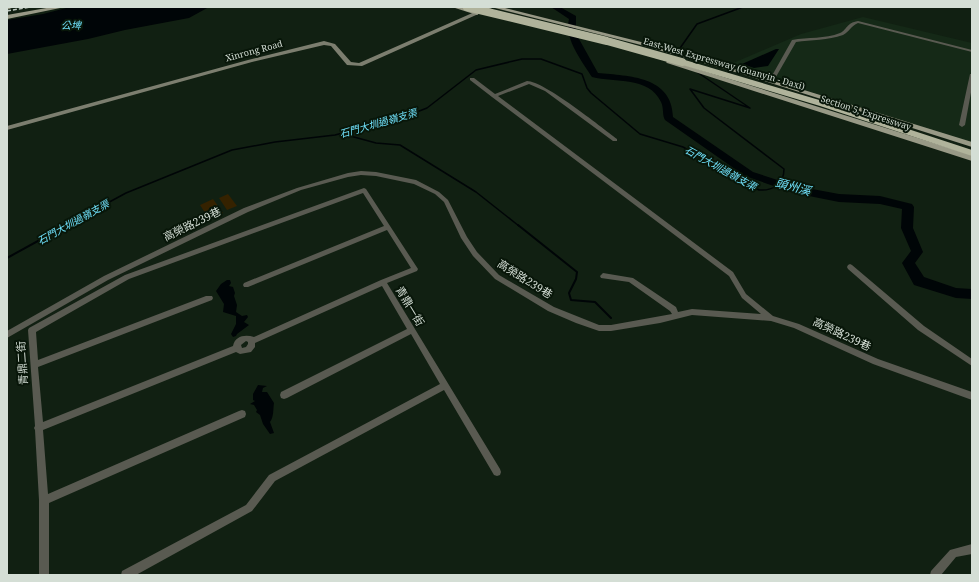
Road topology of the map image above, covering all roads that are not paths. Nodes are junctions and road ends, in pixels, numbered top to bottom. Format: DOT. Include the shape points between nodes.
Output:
graph roads {
  1 [pos="11,7"];
  2 [pos="62,7"];
  3 [pos="455,7"];
  4 [pos="467,7"];
  5 [pos="491,7"];
  6 [pos="494,7"];
  7 [pos="7,8"];
  8 [pos="479,10"];
  9 [pos="7,17"];
  10 [pos="972,51"];
  11 [pos="972,75"];
  12 [pos="472,79"];
  13 [pos="771,81"];
  14 [pos="494,96"];
  15 [pos="965,112"];
  16 [pos="972,114"];
  17 [pos="962,125"];
  18 [pos="7,128"];
  19 [pos="615,140"];
  20 [pos="972,144"];
  21 [pos="972,149"];
  22 [pos="972,153"];
  23 [pos="972,158"];
  24 [pos="388,227"];
  25 [pos="194,252"];
  26 [pos="850,267"];
  27 [pos="603,276"];
  28 [pos="383,282"];
  29 [pos="246,285"];
  30 [pos="209,298"];
  31 [pos="676,315"];
  32 [pos="771,318"];
  33 [pos="412,330"];
  34 [pos="7,336"];
  35 [pos="972,363"];
  36 [pos="34,365"];
  37 [pos="445,385"];
  38 [pos="284,395"];
  39 [pos="972,396"];
  40 [pos="242,414"];
  41 [pos="38,428"];
  42 [pos="497,472"];
  43 [pos="44,500"];
  44 [pos="972,549"];
  45 [pos="44,575"];
  46 [pos="126,575"];
  47 [pos="935,575"];
  1 -- 7 [label="main road"];
  2 -- 9 [label="main road"];
  3 -- 8 [label="main road, Section 5, Expressway"];
  4 -- 22 [label="highway, East-West Expressway (Guanyin - Daxi), bridge" via="704,68"];
  5 -- 8 [label="street, Xinrong Road"];
  6 -- 13 [label="main road, Section 5, Expressway" via="643,44"];
  8 -- 18 [label="street, Xinrong Road" via="360,65 349,64 333,45 324,43"];
  8 -- 21 [label="highway, East-West Expressway (Guanyin - Daxi), bridge" via="727,71"];
  8 -- 23 [label="main road, Section 5, Expressway, bridge" via="678,65"];
  10 -- 13 [label="street" via="858,22 844,33 831,37 794,41"];
  11 -- 15 [label="street"];
  12 -- 14 [label="street"];
  13 -- 20 [label="main road, Section 5, Expressway"];
  14 -- 19 [label="street" via="529,82 547,90"];
  14 -- 32 [label="street" via="731,274 744,296"];
  15 -- 16 [label="street"];
  15 -- 17 [label="street"];
  24 -- 25 [label="street, 青鼎一街" via="364,190"];
  24 -- 28 [label="street, 青鼎一街" via="415,269"];
  24 -- 29 [label="street"];
  25 -- 36 [label="street, 青鼎二街" via="127,277 32,330"];
  26 -- 35 [label="street" via="921,328"];
  27 -- 31 [label="street" via="630,280 673,309"];
  28 -- 33 [label="street, 青鼎一街"];
  28 -- 41 [label="street" via="252,341 252,346 248,350 236,348"];
  30 -- 36 [label="street"];
  31 -- 32 [label="street, 高榮路239巷" via="692,312"];
  31 -- 34 [label="street, 高榮路239巷" via="660,320 599,328 551,309 486,268 464,238 446,202 437,193 416,182 361,173 299,189 246,210 106,278"];
  32 -- 39 [label="street, 高榮路239巷" via="796,326 876,362"];
  33 -- 37 [label="street, 青鼎一街"];
  33 -- 38 [label="street"];
  36 -- 41 [label="street, 青鼎二街"];
  37 -- 42 [label="street, 青鼎一街"];
  37 -- 46 [label="street" via="272,478 249,508"];
  40 -- 43 [label="street"];
  41 -- 43 [label="street, 青鼎二街"];
  43 -- 45 [label="street, 青鼎二街"];
  44 -- 47 [label="street" via="953,553"];
}
